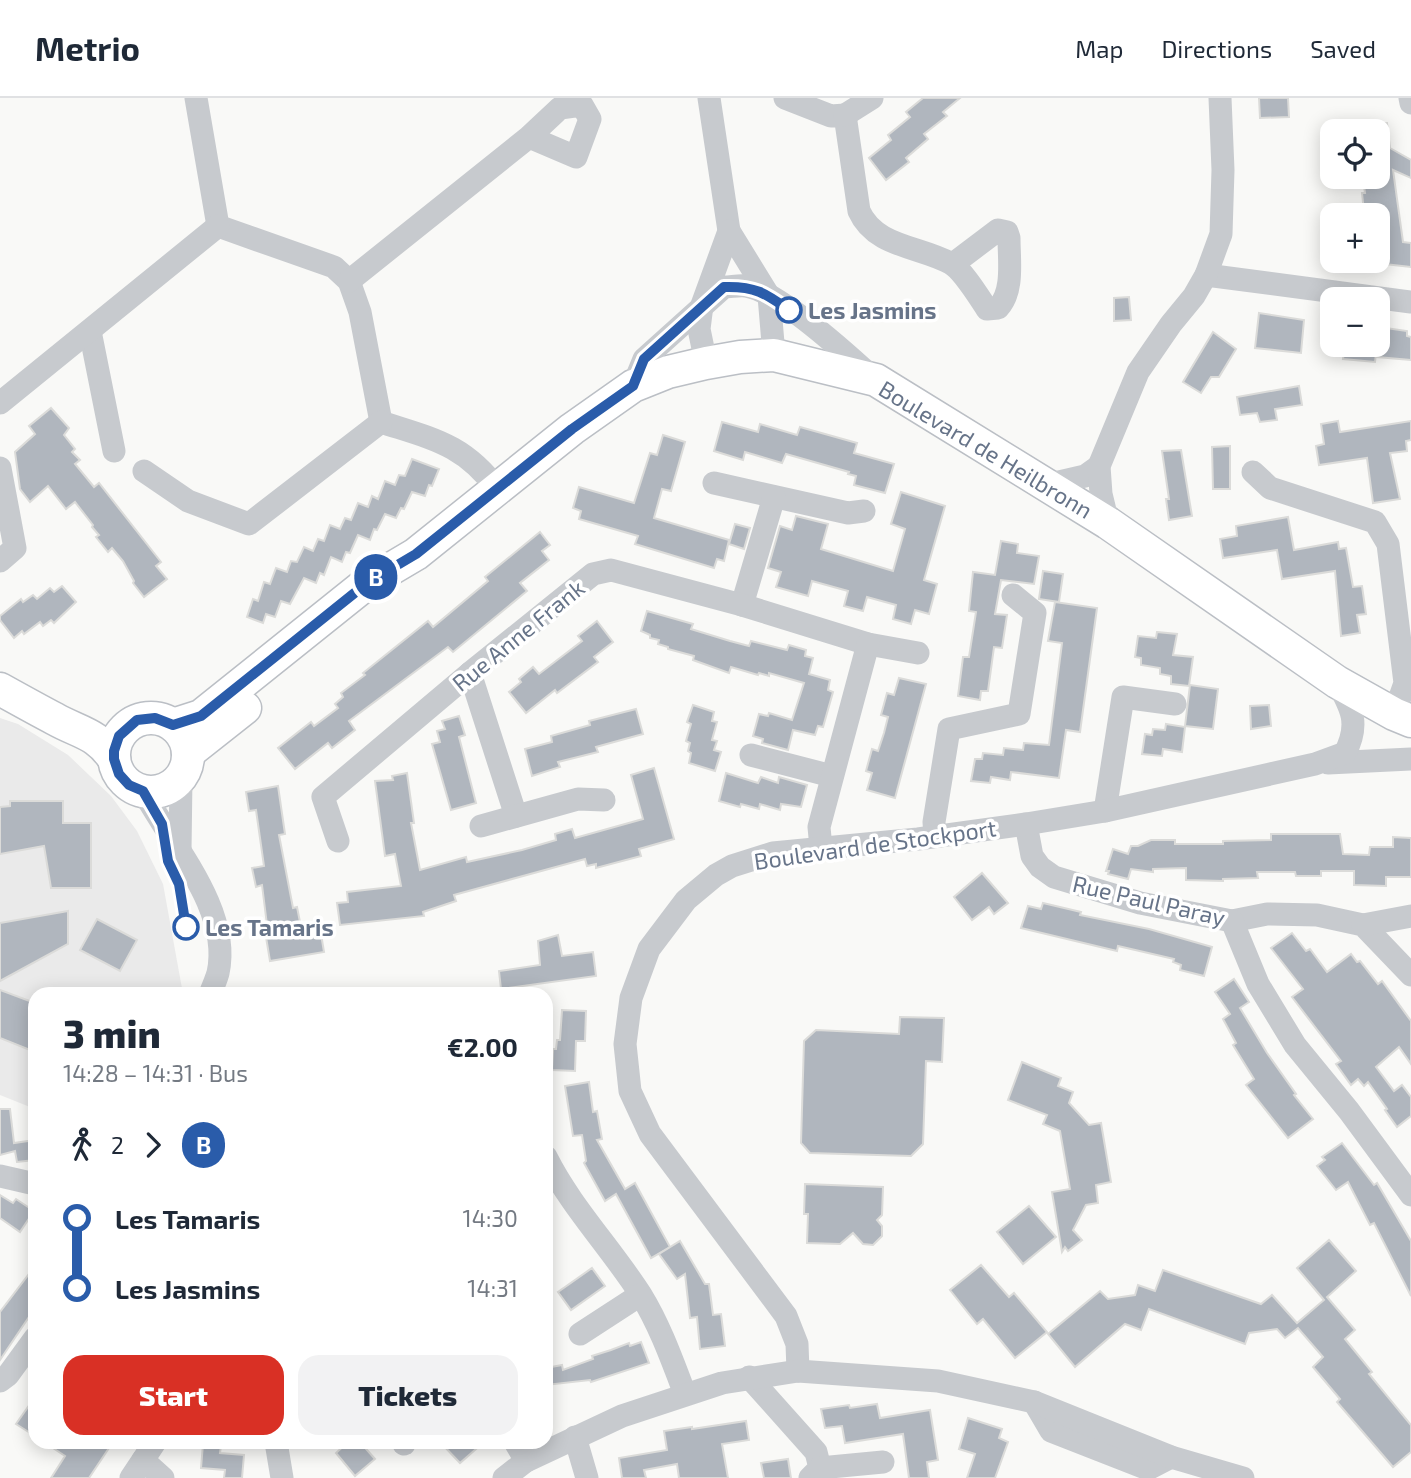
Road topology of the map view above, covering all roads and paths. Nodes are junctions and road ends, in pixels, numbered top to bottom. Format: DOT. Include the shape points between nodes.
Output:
graph roads {
  1 [pos="196,98"];
  2 [pos="709,98"];
  3 [pos="785,98"];
  4 [pos="872,98"];
  5 [pos="1220,98"];
  6 [pos="1410,98"];
  7 [pos="1411,103"];
  8 [pos="845,115"];
  9 [pos="529,137"];
  10 [pos="218,226"];
  11 [pos="729,231"];
  12 [pos="953,264"];
  13 [pos="1206,275"];
  14 [pos="349,281"];
  15 [pos="769,296"];
  16 [pos="1411,302"];
  17 [pos="702,305"];
  18 [pos="90,331"];
  19 [pos="774,355"];
  20 [pos="706,363"];
  21 [pos="876,380"];
  22 [pos="633,386"];
  23 [pos="0,403"];
  24 [pos="381,422"];
  25 [pos="114,451"];
  26 [pos="1099,466"];
  27 [pos="0,468"];
  28 [pos="145,471"];
  29 [pos="1254,472"];
  30 [pos="714,483"];
  31 [pos="1046,485"];
  32 [pos="498,490"];
  33 [pos="774,496"];
  34 [pos="864,511"];
  35 [pos="1108,523"];
  36 [pos="416,554"];
  37 [pos="0,561"];
  38 [pos="1013,595"];
  39 [pos="742,605"];
  40 [pos="867,644"];
  41 [pos="918,653"];
  42 [pos="470,673"];
  43 [pos="1337,682"];
  44 [pos="0,690"];
  45 [pos="1175,704"];
  46 [pos="30,705"];
  47 [pos="1402,717"];
  48 [pos="137,720"];
  49 [pos="173,725"];
  50 [pos="751,755"];
  51 [pos="114,759"];
  52 [pos="1411,760"];
  53 [pos="1315,764"];
  54 [pos="185,765"];
  55 [pos="832,776"];
  56 [pos="143,791"];
  57 [pos="604,800"];
  58 [pos="1104,811"];
  59 [pos="516,816"];
  60 [pos="1026,824"];
  61 [pos="481,826"];
  62 [pos="935,836"];
  63 [pos="338,841"];
  64 [pos="821,848"];
  65 [pos="180,851"];
  66 [pos="1411,916"];
  67 [pos="1232,921"];
  68 [pos="1363,925"];
  69 [pos="1411,975"];
  70 [pos="213,987"];
  71 [pos="553,1171"];
  72 [pos="0,1176"];
  73 [pos="28,1182"];
  74 [pos="1411,1195"];
  75 [pos="640,1295"];
  76 [pos="580,1334"];
  77 [pos="28,1348"];
  78 [pos="798,1371"];
  79 [pos="749,1377"];
  80 [pos="0,1381"];
  81 [pos="685,1394"];
  82 [pos="575,1437"];
  83 [pos="553,1443"];
  84 [pos="277,1449"];
  85 [pos="520,1452"];
  86 [pos="143,1460"];
  87 [pos="883,1462"];
  88 [pos="815,1473"];
  89 [pos="163,1478"];
  90 [pos="282,1478"];
  91 [pos="504,1478"];
  92 [pos="587,1478"];
  93 [pos="1243,1478"];
  1 -- 10 [label="street"];
  2 -- 11 [label="street"];
  3 -- 8 [label="street" via="831,116"];
  4 -- 8 [label="street"];
  5 -- 13 [label="street" via="1221,234"];
  6 -- 7 [label="street"];
  8 -- 12 [label="street" via="859,211 865,224 881,237"];
  9 -- 14 [label="street"];
  10 -- 14 [label="street" via="334,267"];
  10 -- 18 [label="street"];
  11 -- 15 [label="street"];
  11 -- 17 [label="street"];
  13 -- 16 [label="street"];
  13 -- 26 [label="street" via="1138,372"];
  14 -- 24 [label="street" via="360,312"];
  15 -- 17 [label="street" via="747,286 724,287"];
  15 -- 19 [label="street"];
  15 -- 21 [label="street"];
  17 -- 20 [label="street" via="699,328"];
  17 -- 22 [label="street" via="644,359"];
  18 -- 23 [label="street"];
  18 -- 25 [label="street"];
  19 -- 20 [label="street, Boulevard de Heilbronn"];
  19 -- 21 [label="street, Boulevard de Heilbronn"];
  20 -- 22 [label="street, Boulevard de Heilbronn"];
  21 -- 31 [label="street, Boulevard de Heilbronn"];
  22 -- 32 [label="street, Boulevard de Heilbronn"];
  24 -- 28 [label="street" via="248,524 188,501"];
  24 -- 32 [label="street" via="462,452"];
  26 -- 31 [label="street" via="1085,476"];
  26 -- 35 [label="street"];
  27 -- 37 [label="street" via="15,548"];
  29 -- 47 [label="street" via="1270,488 1374,522 1388,544 1405,682"];
  30 -- 33 [label="street"];
  31 -- 35 [label="street, Boulevard de Heilbronn"];
  32 -- 36 [label="street, Boulevard de Heilbronn"];
  33 -- 34 [label="street" via="848,513"];
  33 -- 39 [label="street"];
  35 -- 43 [label="street, Boulevard de Heilbronn"];
  36 -- 49 [label="street, Boulevard de Heilbronn" via="367,583 201,716"];
  36 -- 54 [label="street, Boulevard de Heilbronn" via="333,635"];
  38 -- 62 [label="street" via="1035,613 1019,714 949,729"];
  39 -- 40 [label="street, Rue Anne Frank"];
  39 -- 42 [label="street, Rue Anne Frank" via="611,570 593,574"];
  40 -- 41 [label="street, Rue Anne Frank"];
  40 -- 55 [label="street"];
  42 -- 59 [label="street"];
  42 -- 63 [label="street, Rue Anne Frank" via="323,797"];
  43 -- 47 [label="street, Boulevard de Heilbronn"];
  43 -- 53 [label="street, Boulevard de Stockport" via="1351,708 1354,736 1345,753"];
  44 -- 46 [label="street"];
  45 -- 58 [label="street" via="1123,696"];
  46 -- 48 [label="street"];
  46 -- 51 [label="street" via="94,736"];
  48 -- 49 [label="street" via="155,718"];
  48 -- 51 [label="street" via="119,736"];
  49 -- 54 [label="street" via="184,737"];
  50 -- 55 [label="street"];
  51 -- 56 [label="street" via="124,780"];
  52 -- 53 [label="street, Boulevard de Stockport"];
  53 -- 58 [label="street, Boulevard de Stockport"];
  54 -- 56 [label="street" via="164,789"];
  54 -- 65 [label="street"];
  55 -- 64 [label="street" via="819,827"];
  56 -- 65 [label="street"];
  57 -- 59 [label="street" via="578,799"];
  58 -- 60 [label="street, Boulevard de Stockport"];
  59 -- 61 [label="street"];
  60 -- 62 [label="street, Boulevard de Stockport"];
  60 -- 67 [label="street, Rue Paul Paray" via="1032,856 1054,877 1140,903"];
  62 -- 64 [label="street, Boulevard de Stockport"];
  64 -- 78 [label="street, Boulevard de Stockport" via="773,853 732,866 686,900 649,949 631,998 625,1044 630,1091 650,1134 786,1316 797,1345"];
  65 -- 70 [label="street" via="213,911 219,952"];
  66 -- 68 [label="street"];
  67 -- 68 [label="street, Rue Paul Paray" via="1267,914 1317,915"];
  67 -- 74 [label="street" via="1258,984 1295,1045"];
  68 -- 69 [label="street"];
  71 -- 75 [label="street"];
  72 -- 73 [label="street"];
  75 -- 76 [label="street"];
  75 -- 81 [label="street"];
  77 -- 80 [label="street"];
  78 -- 79 [label="street"];
  78 -- 93 [label="street" via="938,1381 1034,1402 1171,1457"];
  79 -- 81 [label="street"];
  79 -- 88 [label="street" via="816,1452"];
  81 -- 82 [label="street"];
  82 -- 83 [label="street"];
  82 -- 92 [label="street"];
  84 -- 90 [label="street"];
  85 -- 91 [label="street"];
  86 -- 89 [label="street"];
  87 -- 88 [label="street"];
}
